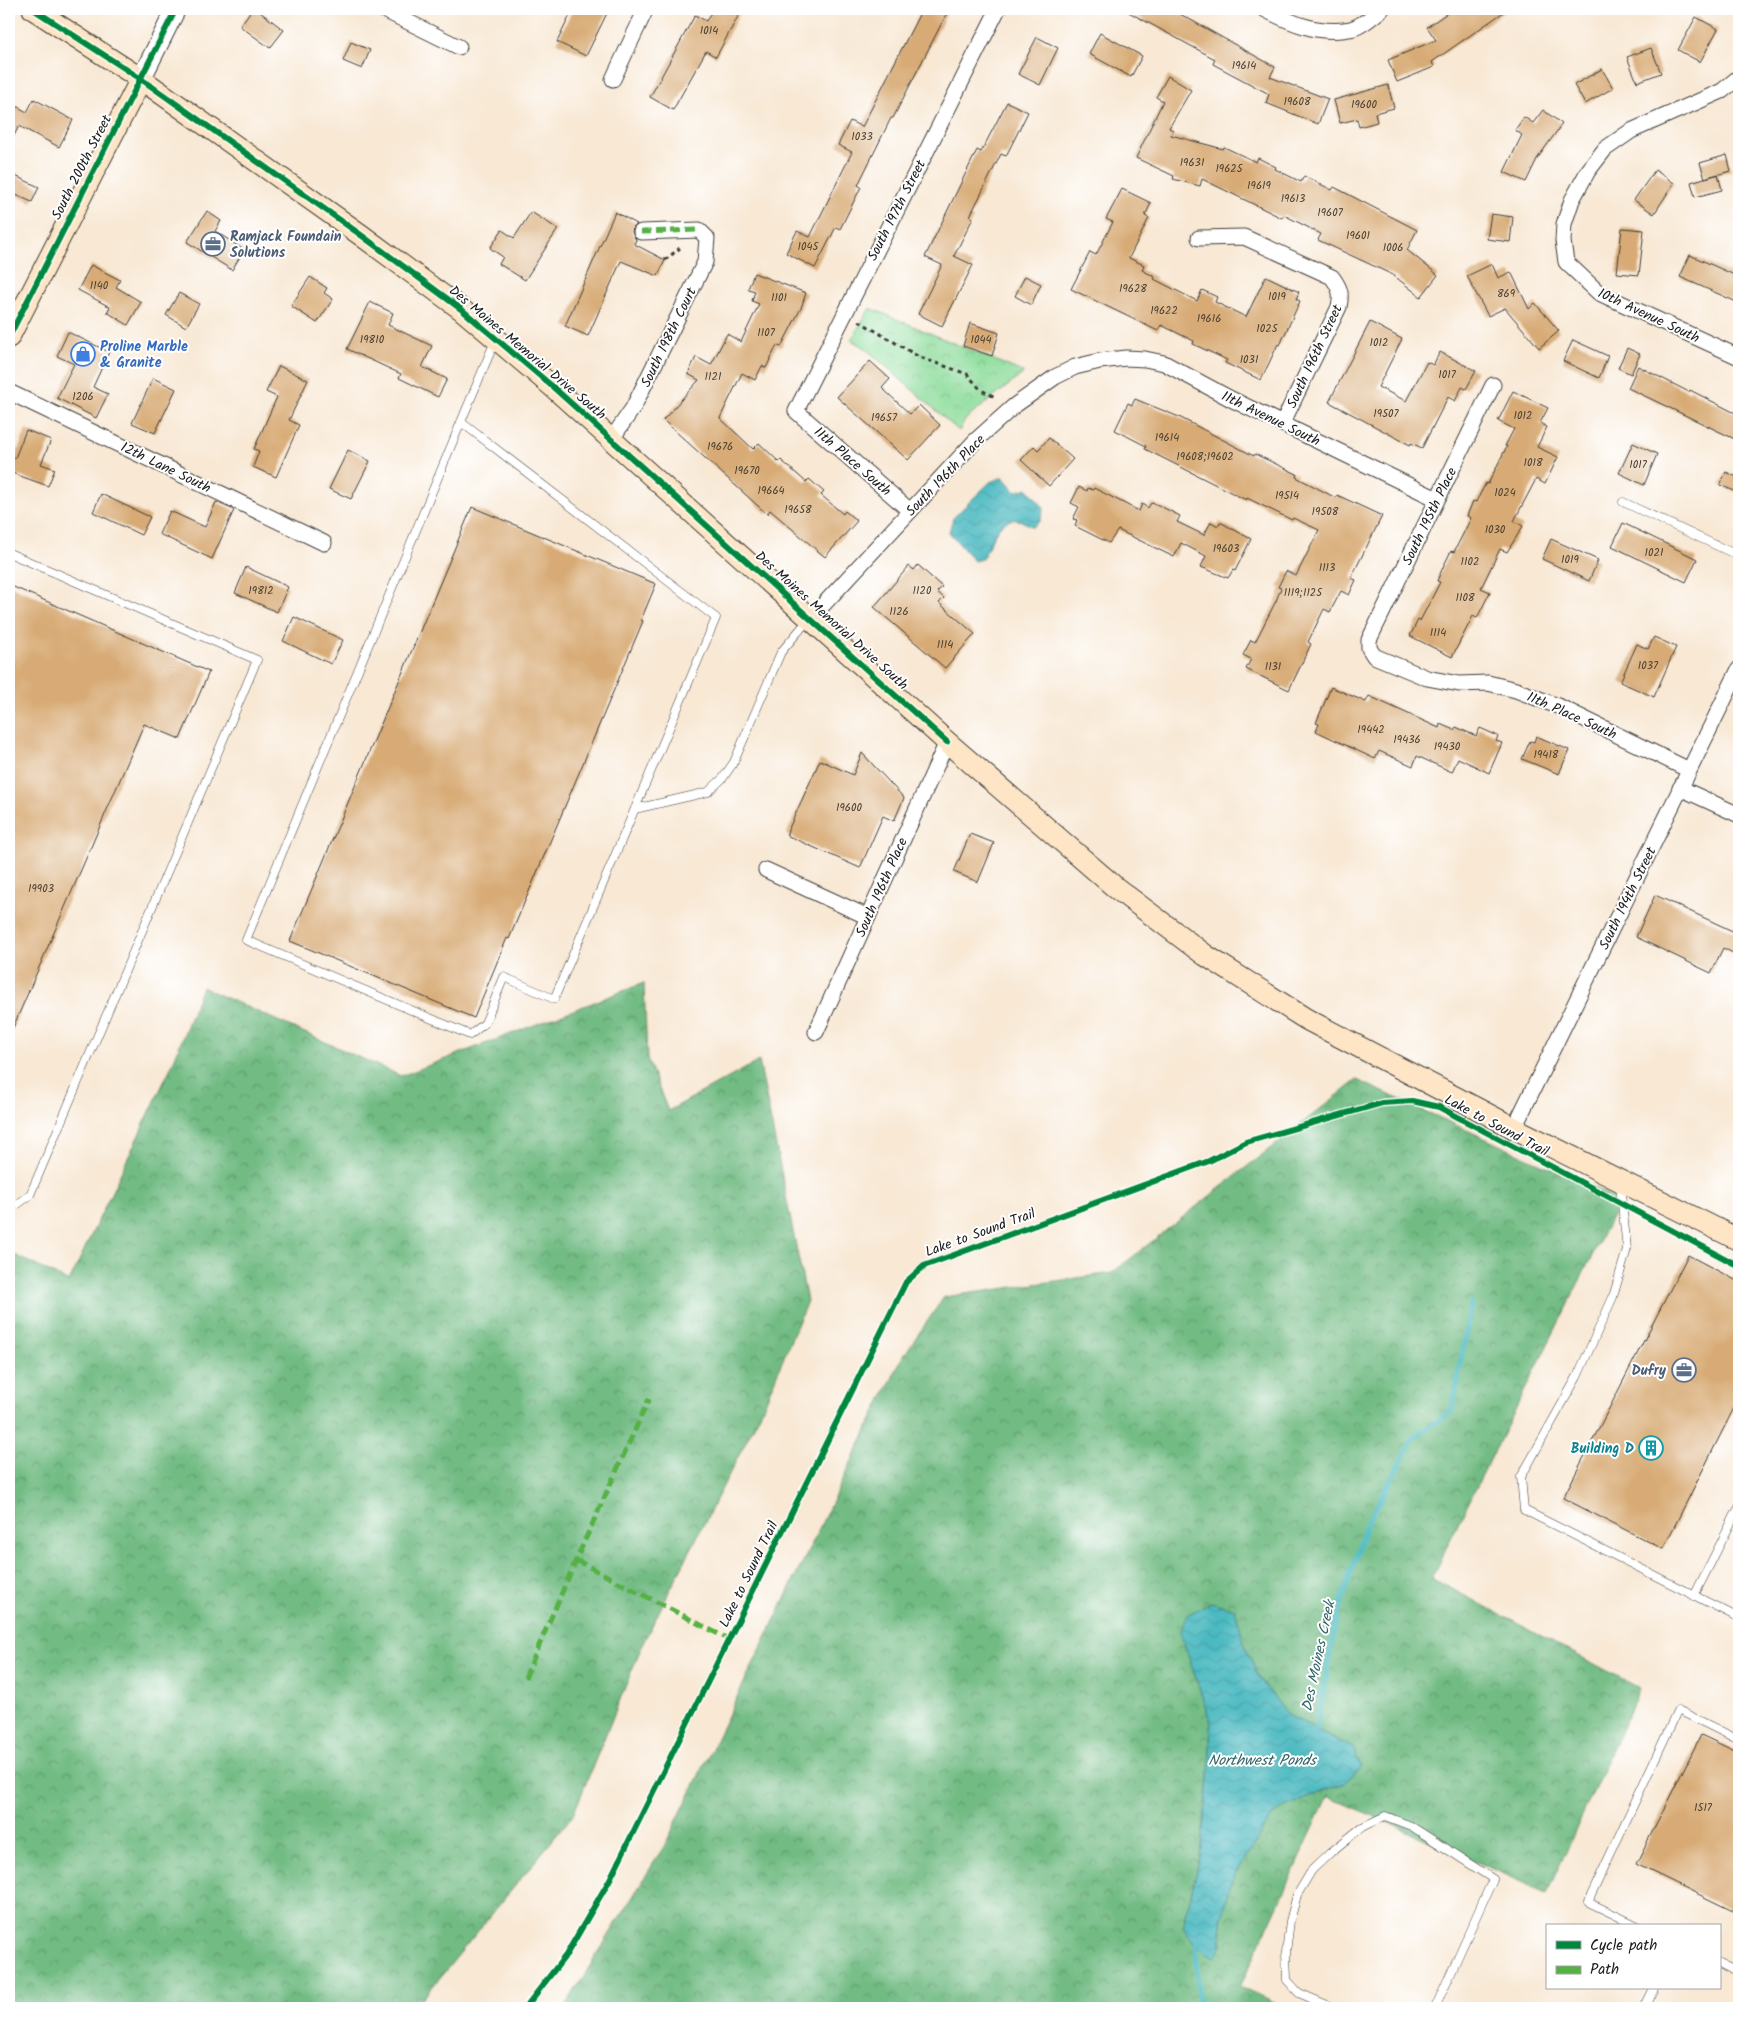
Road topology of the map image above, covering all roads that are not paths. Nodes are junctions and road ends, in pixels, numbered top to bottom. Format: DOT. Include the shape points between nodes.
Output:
graph roads {
  1 [pos="32,9"];
  2 [pos="176,9"];
  3 [pos="382,9"];
  4 [pos="646,9"];
  5 [pos="998,9"];
  6 [pos="1264,9"];
  7 [pos="1382,9"];
  8 [pos="459,47"];
  9 [pos="1739,77"];
  10 [pos="141,79"];
  11 [pos="613,79"];
  12 [pos="640,232"];
  13 [pos="1199,238"];
  14 [pos="9,337"];
  15 [pos="496,339"];
  16 [pos="1739,357"];
  17 [pos="1100,360"];
  18 [pos="1493,385"];
  19 [pos="9,392"];
  20 [pos="796,411"];
  21 [pos="461,422"];
  22 [pos="1282,424"];
  23 [pos="612,440"];
  24 [pos="1437,499"];
  25 [pos="1623,502"];
  26 [pos="910,511"];
  27 [pos="324,542"];
  28 [pos="9,553"];
  29 [pos="1739,556"];
  30 [pos="811,618"];
  31 [pos="1369,648"];
  32 [pos="1739,669"];
  33 [pos="947,742"];
  34 [pos="1689,770"];
  35 [pos="1680,788"];
  36 [pos="634,809"];
  37 [pos="1739,814"];
  38 [pos="766,870"];
  39 [pos="868,917"];
  40 [pos="816,1032"];
  41 [pos="1514,1128"];
  42 [pos="1619,1180"];
  43 [pos="9,1205"];
  44 [pos="1739,1240"];
  45 [pos="1739,1507"];
  46 [pos="1694,1596"];
  47 [pos="1739,1618"];
  48 [pos="1739,1740"];
  49 [pos="1634,1924"];
  50 [pos="1720,1964"];
  51 [pos="1739,1974"];
  52 [pos="1653,1990"];
  53 [pos="1334,2008"];
  54 [pos="1435,2008"];
  55 [pos="1644,2008"];
  1 -- 10 [label="main road, Des Moines Memorial Drive South"];
  2 -- 10 [label="street, South 200th Street"];
  3 -- 8 [label="street"];
  4 -- 11 [label="street"];
  5 -- 20 [label="street, South 197th Street"];
  6 -- 7 [label="street" via="1304,27 1328,30 1351,29"];
  9 -- 16 [label="street, 10th Avenue South" via="1722,90 1632,131 1605,149 1572,200 1562,241 1566,262 1599,293"];
  10 -- 14 [label="main road, South 200th Street"];
  10 -- 15 [label="main road, Des Moines Memorial Drive South" via="461,309"];
  12 -- 23 [label="street, South 198th Court" via="699,230 707,238 705,262 633,408"];
  13 -- 22 [label="street, South 196th Street" via="1244,237 1332,278 1340,288 1339,307"];
  15 -- 21 [label="lane"];
  15 -- 23 [label="main road, Des Moines Memorial Drive South"];
  17 -- 22 [label="street, 11th Avenue South" via="1126,358 1164,363"];
  17 -- 26 [label="street, South 196th Place" via="1055,377 1014,406 975,441"];
  18 -- 24 [label="street, South 195th Place"];
  19 -- 27 [label="street, 12th Lane South"];
  20 -- 26 [label="street, 11th Place South"];
  21 -- 36 [label="lane" via="716,618"];
  21 -- 36 [label="lane" via="246,940 470,1035 485,1023 504,977 554,999"];
  22 -- 24 [label="street, 11th Avenue South"];
  23 -- 30 [label="main road, Des Moines Memorial Drive South"];
  24 -- 31 [label="street, South 195th Place" via="1369,640"];
  25 -- 29 [label="lane"];
  26 -- 30 [label="street, South 196th Place"];
  28 -- 43 [label="lane" via="257,660 30,1195 18,1204"];
  30 -- 33 [label="main road, Des Moines Memorial Drive South"];
  30 -- 36 [label="lane" via="781,652 734,762 722,778 708,792"];
  31 -- 34 [label="street, 11th Place South" via="1374,656 1427,678 1459,684 1488,683 1516,690 1560,707"];
  32 -- 34 [label="street, South 194th Street"];
  33 -- 39 [label="street, South 196th Place"];
  33 -- 41 [label="main road, Des Moines Memorial Drive South" via="1116,888 1205,955 1306,1019"];
  34 -- 35 [label="street, South 194th Street"];
  35 -- 37 [label="street"];
  35 -- 41 [label="street, South 194th Street"];
  38 -- 39 [label="street"];
  39 -- 40 [label="street, South 196th Place"];
  41 -- 42 [label="main road, Des Moines Memorial Drive South"];
  42 -- 44 [label="main road, Des Moines Memorial Drive South"];
  42 -- 46 [label="lane" via="1627,1249 1612,1297 1577,1377 1521,1477 1524,1510"];
  45 -- 46 [label="lane"];
  46 -- 47 [label="lane"];
  48 -- 49 [label="lane" via="1678,1710 1588,1902"];
  50 -- 51 [label="lane"];
  52 -- 55 [label="lane"];
  53 -- 54 [label="lane" via="1299,1994 1287,1980 1290,1921 1297,1895 1312,1870 1362,1827 1385,1816 1411,1826 1494,1879"];
}
